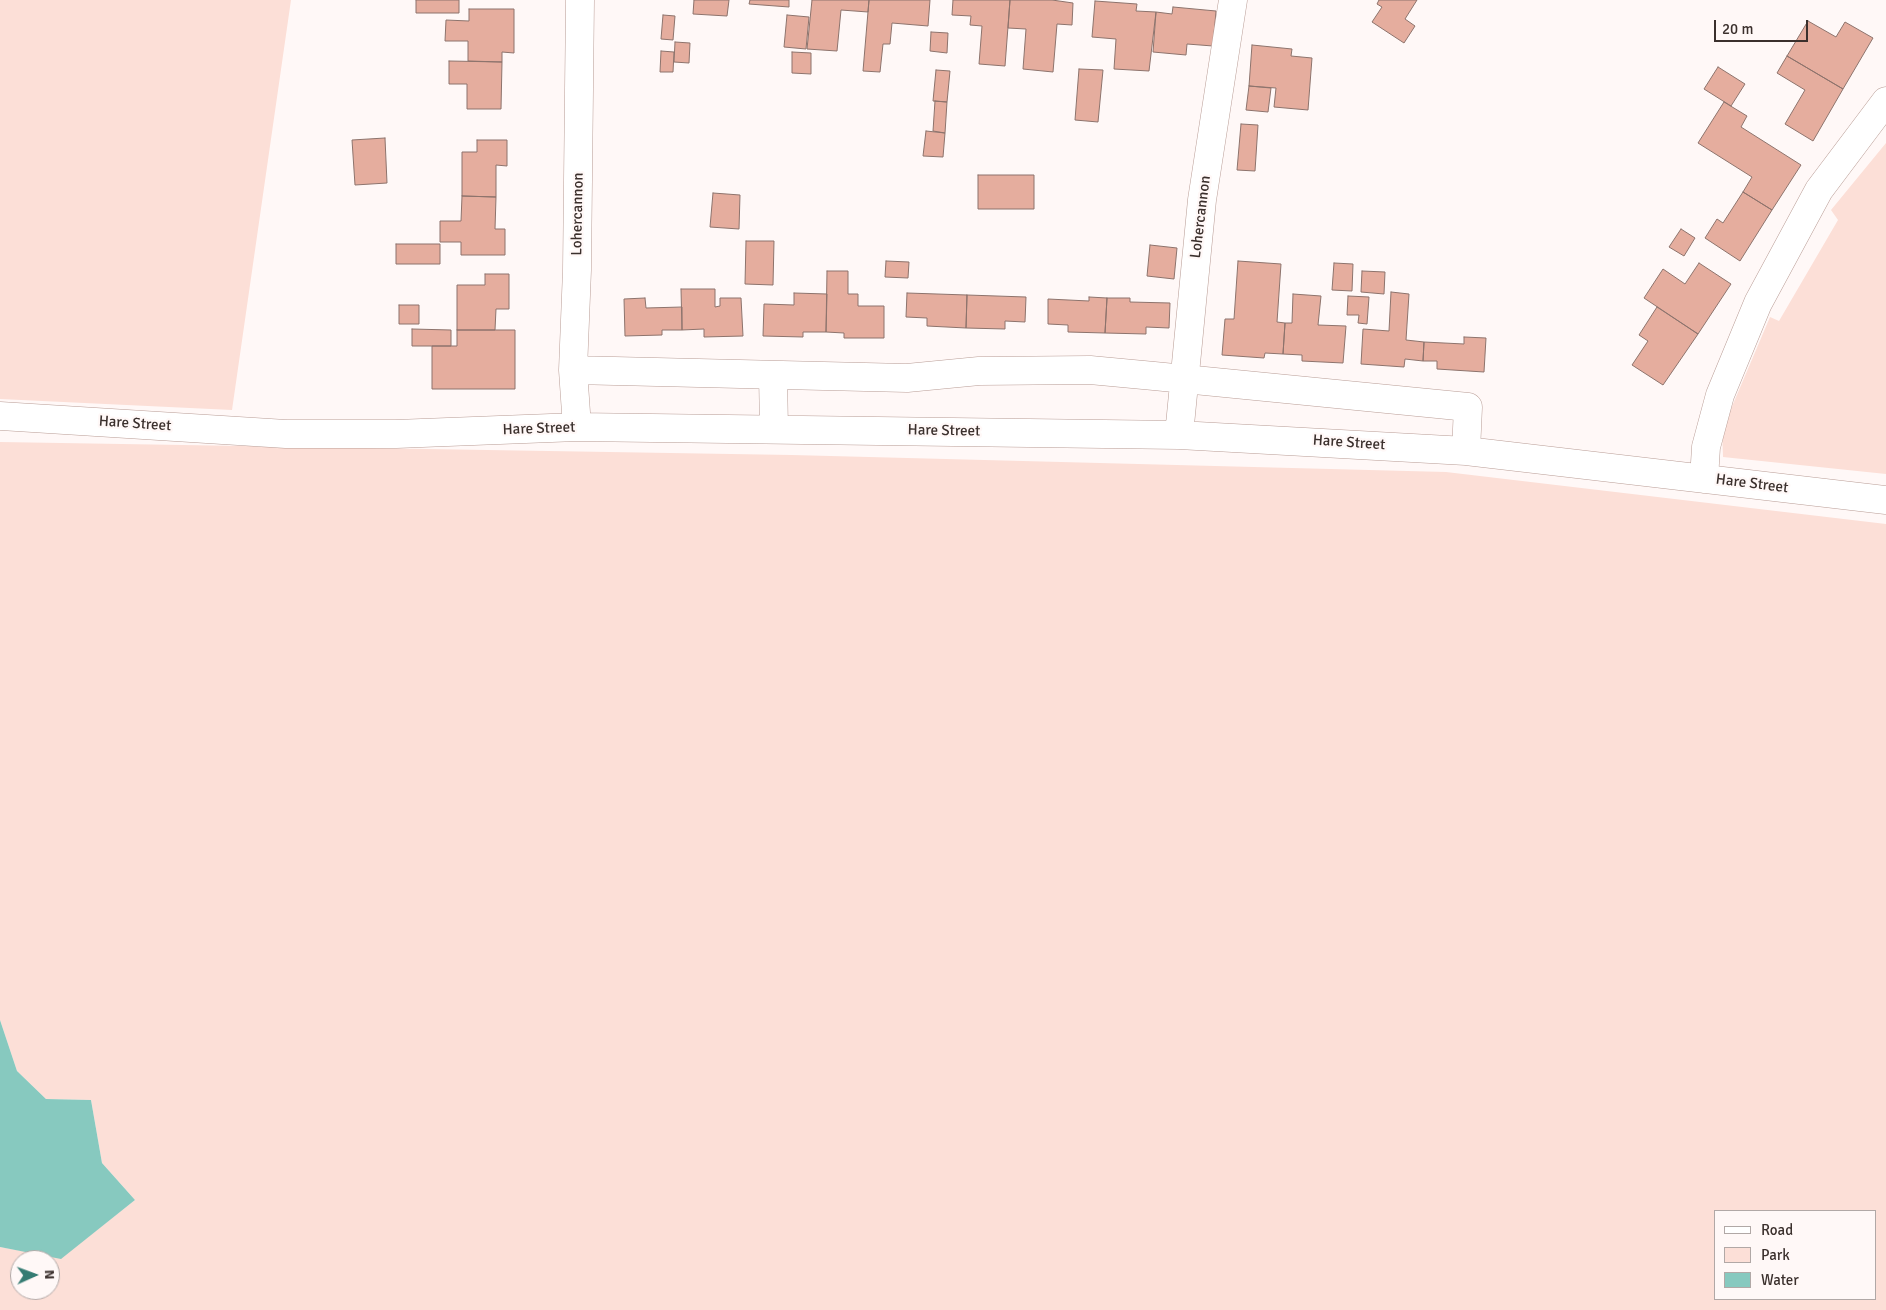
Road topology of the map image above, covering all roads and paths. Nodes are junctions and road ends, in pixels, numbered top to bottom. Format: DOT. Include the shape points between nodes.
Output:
graph roads {
  1 [pos="580,0"];
  2 [pos="1233,0"];
  3 [pos="1886,101"];
  4 [pos="573,370"];
  5 [pos="773,375"];
  6 [pos="1183,379"];
  7 [pos="0,416"];
  8 [pos="577,427"];
  9 [pos="774,429"];
  10 [pos="1179,435"];
  11 [pos="1466,451"];
  12 [pos="1704,478"];
  13 [pos="1886,500"];
  1 -- 4 [label="street, Lohercannon"];
  2 -- 6 [label="street, Lohercannon" via="1202,200"];
  3 -- 12 [label="street" via="1819,190 1758,303 1720,395 1706,447"];
  4 -- 5 [label="street"];
  4 -- 8 [label="street, Lohercannon"];
  5 -- 6 [label="street" via="906,378 979,371 1090,370"];
  5 -- 9 [label="street"];
  6 -- 10 [label="street, Lohercannon"];
  6 -- 11 [label="street" via="1468,407"];
  7 -- 8 [label="street, Hare Street" via="286,434 396,434"];
  8 -- 9 [label="street, Hare Street"];
  9 -- 10 [label="street, Hare Street"];
  10 -- 11 [label="street, Hare Street"];
  11 -- 12 [label="street, Hare Street"];
  12 -- 13 [label="street, Hare Street"];
}
